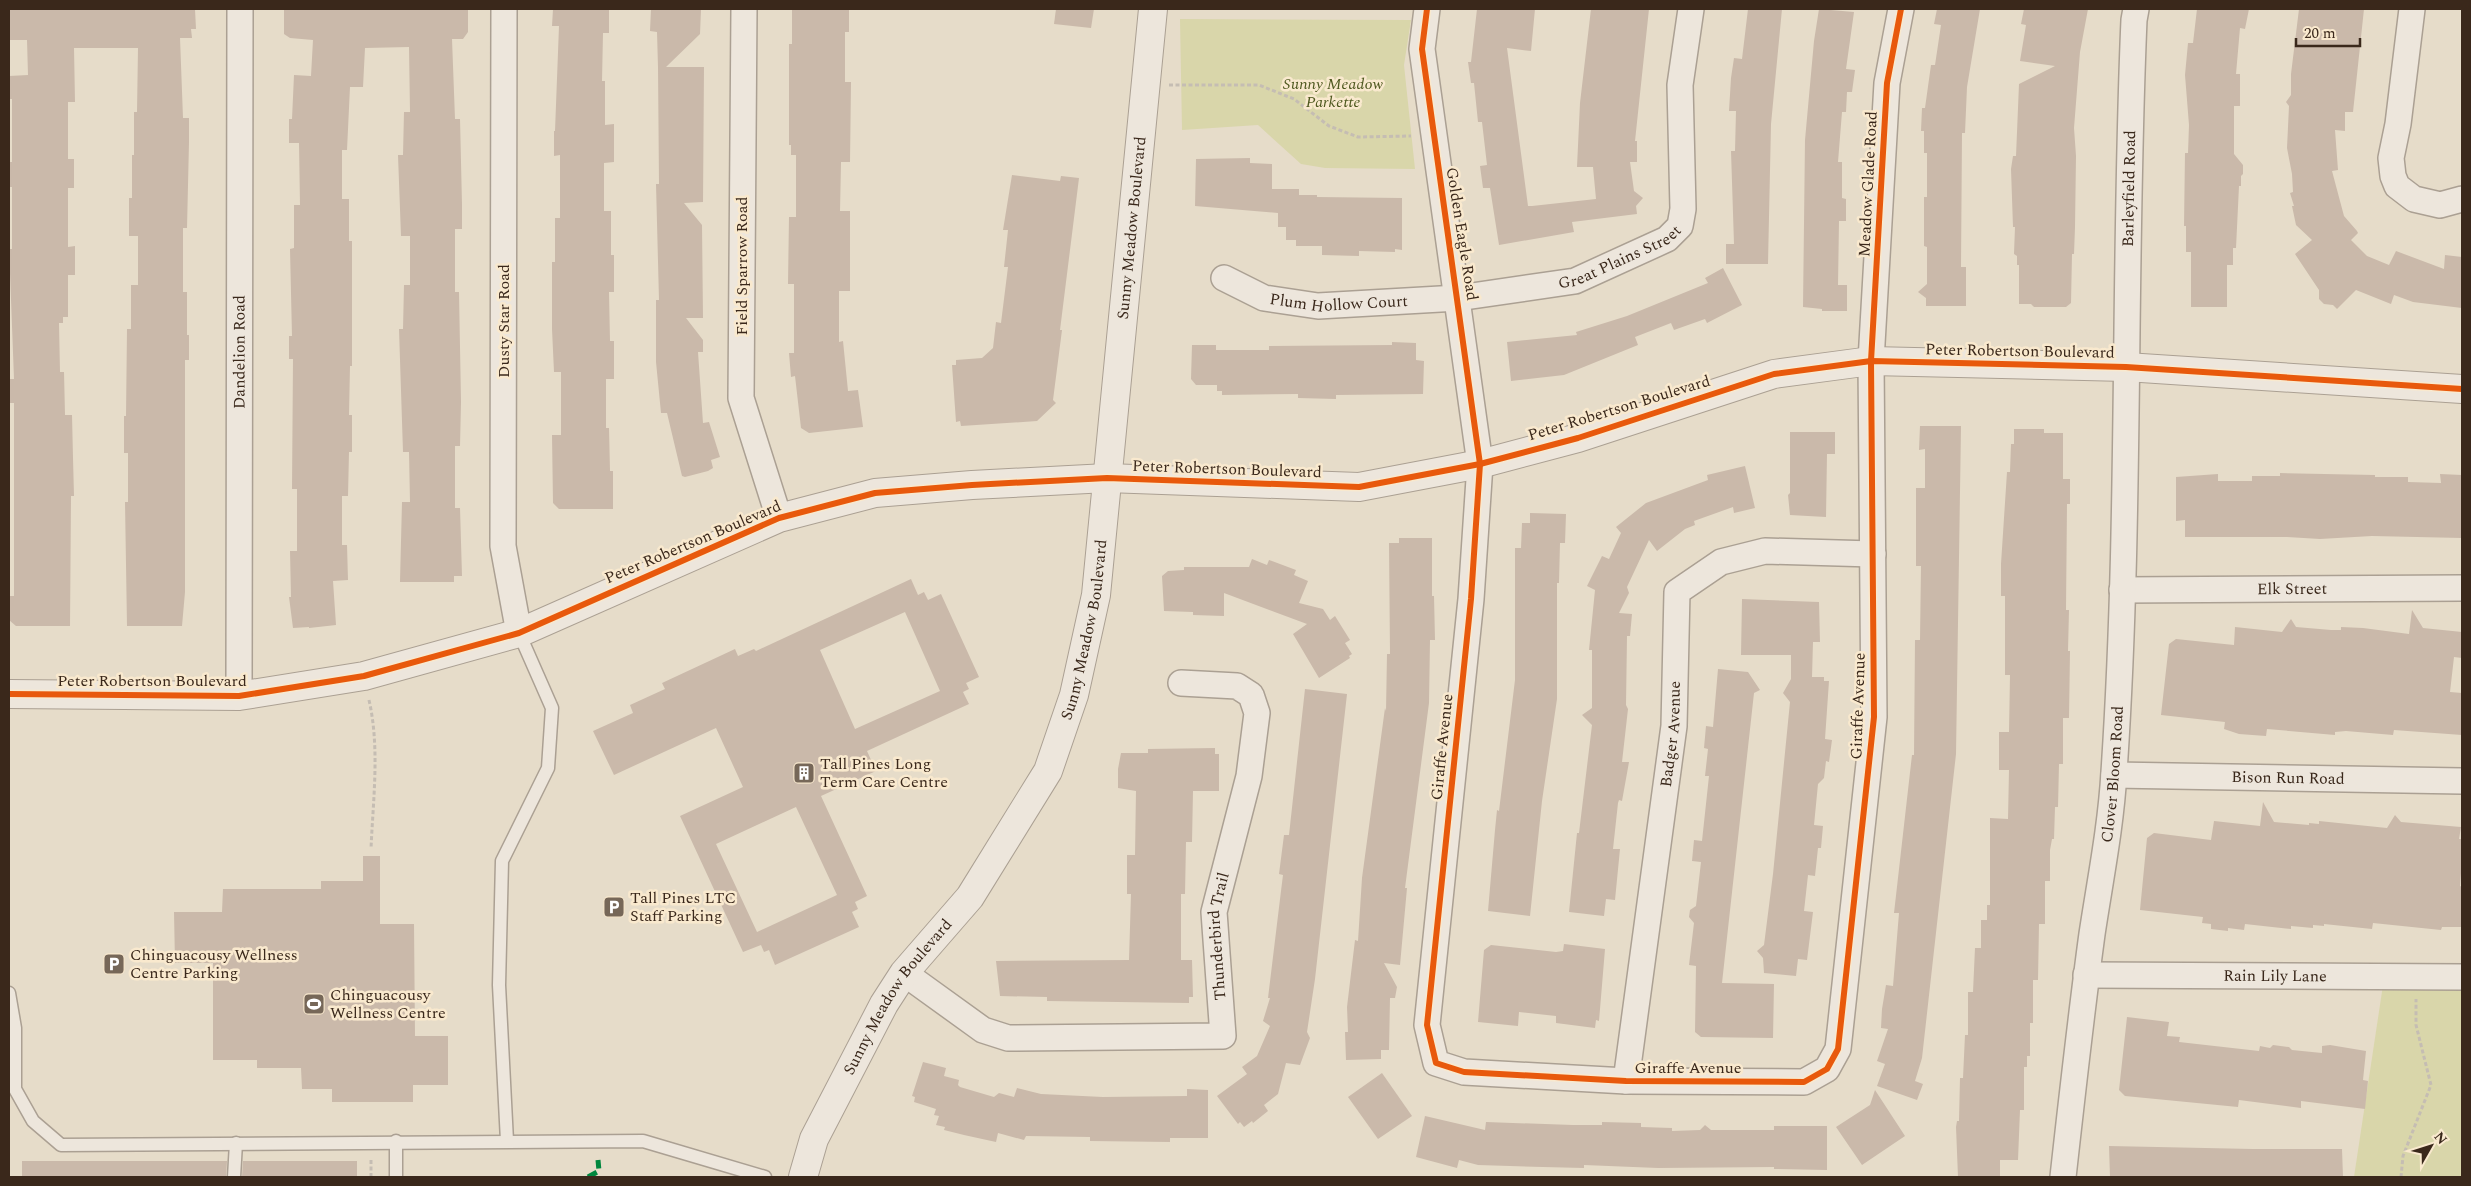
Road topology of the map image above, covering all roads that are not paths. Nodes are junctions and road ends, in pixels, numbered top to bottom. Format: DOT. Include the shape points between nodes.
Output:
graph roads {
  1 [pos="240,9"];
  2 [pos="504,9"];
  3 [pos="744,9"];
  4 [pos="1153,9"];
  5 [pos="1427,9"];
  6 [pos="1691,9"];
  7 [pos="1901,9"];
  8 [pos="2136,9"];
  9 [pos="2412,9"];
  10 [pos="2462,199"];
  11 [pos="1224,278"];
  12 [pos="1458,298"];
  13 [pos="1871,361"];
  14 [pos="2126,367"];
  15 [pos="2462,389"];
  16 [pos="1480,464"];
  17 [pos="1107,478"];
  18 [pos="779,518"];
  19 [pos="1873,554"];
  20 [pos="2462,588"];
  21 [pos="2122,590"];
  22 [pos="519,633"];
  23 [pos="1181,683"];
  24 [pos="9,694"];
  25 [pos="239,696"];
  26 [pos="2114,775"];
  27 [pos="2462,781"];
  28 [pos="904,973"];
  29 [pos="2086,975"];
  30 [pos="2462,977"];
  31 [pos="9,993"];
  32 [pos="1626,1081"];
  33 [pos="396,1141"];
  34 [pos="507,1141"];
  35 [pos="236,1143"];
  36 [pos="234,1177"];
  37 [pos="396,1177"];
  38 [pos="765,1177"];
  39 [pos="803,1177"];
  40 [pos="2062,1177"];
  1 -- 25 [label="street, Dandelion Road"];
  2 -- 22 [label="street, Dusty Star Road" via="503,546"];
  3 -- 18 [label="street, Field Sparrow Road" via="741,398"];
  4 -- 17 [label="street, Sunny Meadow Boulevard"];
  5 -- 12 [label="street, Golden Eagle Road" via="1422,49"];
  6 -- 12 [label="street, Great Plains Street" via="1680,85 1683,209 1680,226 1668,239 1575,281"];
  7 -- 13 [label="street, Meadow Glade Road" via="1887,83"];
  8 -- 14 [label="street, Barleyfield Road" via="2128,147"];
  9 -- 10 [label="street" via="2391,158 2393,176 2397,186 2414,199 2440,205"];
  11 -- 12 [label="street, Plum Hollow Court" via="1264,298 1318,306"];
  12 -- 16 [label="street, Golden Eagle Road"];
  13 -- 14 [label="street, Peter Robertson Boulevard"];
  13 -- 16 [label="street, Peter Robertson Boulevard" via="1774,374 1578,438"];
  13 -- 19 [label="street, Giraffe Avenue"];
  14 -- 15 [label="street, Peter Robertson Boulevard"];
  14 -- 21 [label="street, Clover Bloom Road"];
  16 -- 17 [label="street, Peter Robertson Boulevard" via="1359,487"];
  16 -- 32 [label="street, Giraffe Avenue" via="1472,600 1427,1025 1436,1063 1464,1072"];
  17 -- 18 [label="street, Peter Robertson Boulevard" via="875,493"];
  17 -- 28 [label="street, Sunny Meadow Boulevard" via="1096,595 1074,695 1048,771 970,897"];
  18 -- 22 [label="street, Peter Robertson Boulevard"];
  19 -- 32 [label="street, Badger Avenue" via="1765,551 1721,562 1677,592 1674,726"];
  19 -- 32 [label="street, Giraffe Avenue" via="1874,717 1838,1049 1828,1069 1804,1082"];
  20 -- 21 [label="street, Elk Street"];
  21 -- 26 [label="street, Clover Bloom Road"];
  22 -- 25 [label="street, Peter Robertson Boulevard" via="364,676"];
  22 -- 34 [label="lane" via="552,708 548,768 502,861 499,985"];
  23 -- 28 [label="street, Thunderbird Trail" via="1237,686 1251,695 1258,713 1250,776 1214,912 1223,1036 1008,1038 983,1030"];
  24 -- 25 [label="street, Peter Robertson Boulevard"];
  26 -- 27 [label="street, Bison Run Road"];
  26 -- 29 [label="street, Clover Bloom Road"];
  28 -- 39 [label="street, Sunny Meadow Boulevard" via="840,1085 814,1140"];
  29 -- 30 [label="street, Rain Lily Lane"];
  29 -- 40 [label="street, Clover Bloom Road"];
  31 -- 35 [label="lane" via="15,1028 15,1089 33,1120 61,1145"];
  33 -- 34 [label="lane"];
  33 -- 35 [label="lane"];
  33 -- 37 [label="lane"];
  34 -- 38 [label="lane" via="643,1140"];
  35 -- 36 [label="lane"];
}
